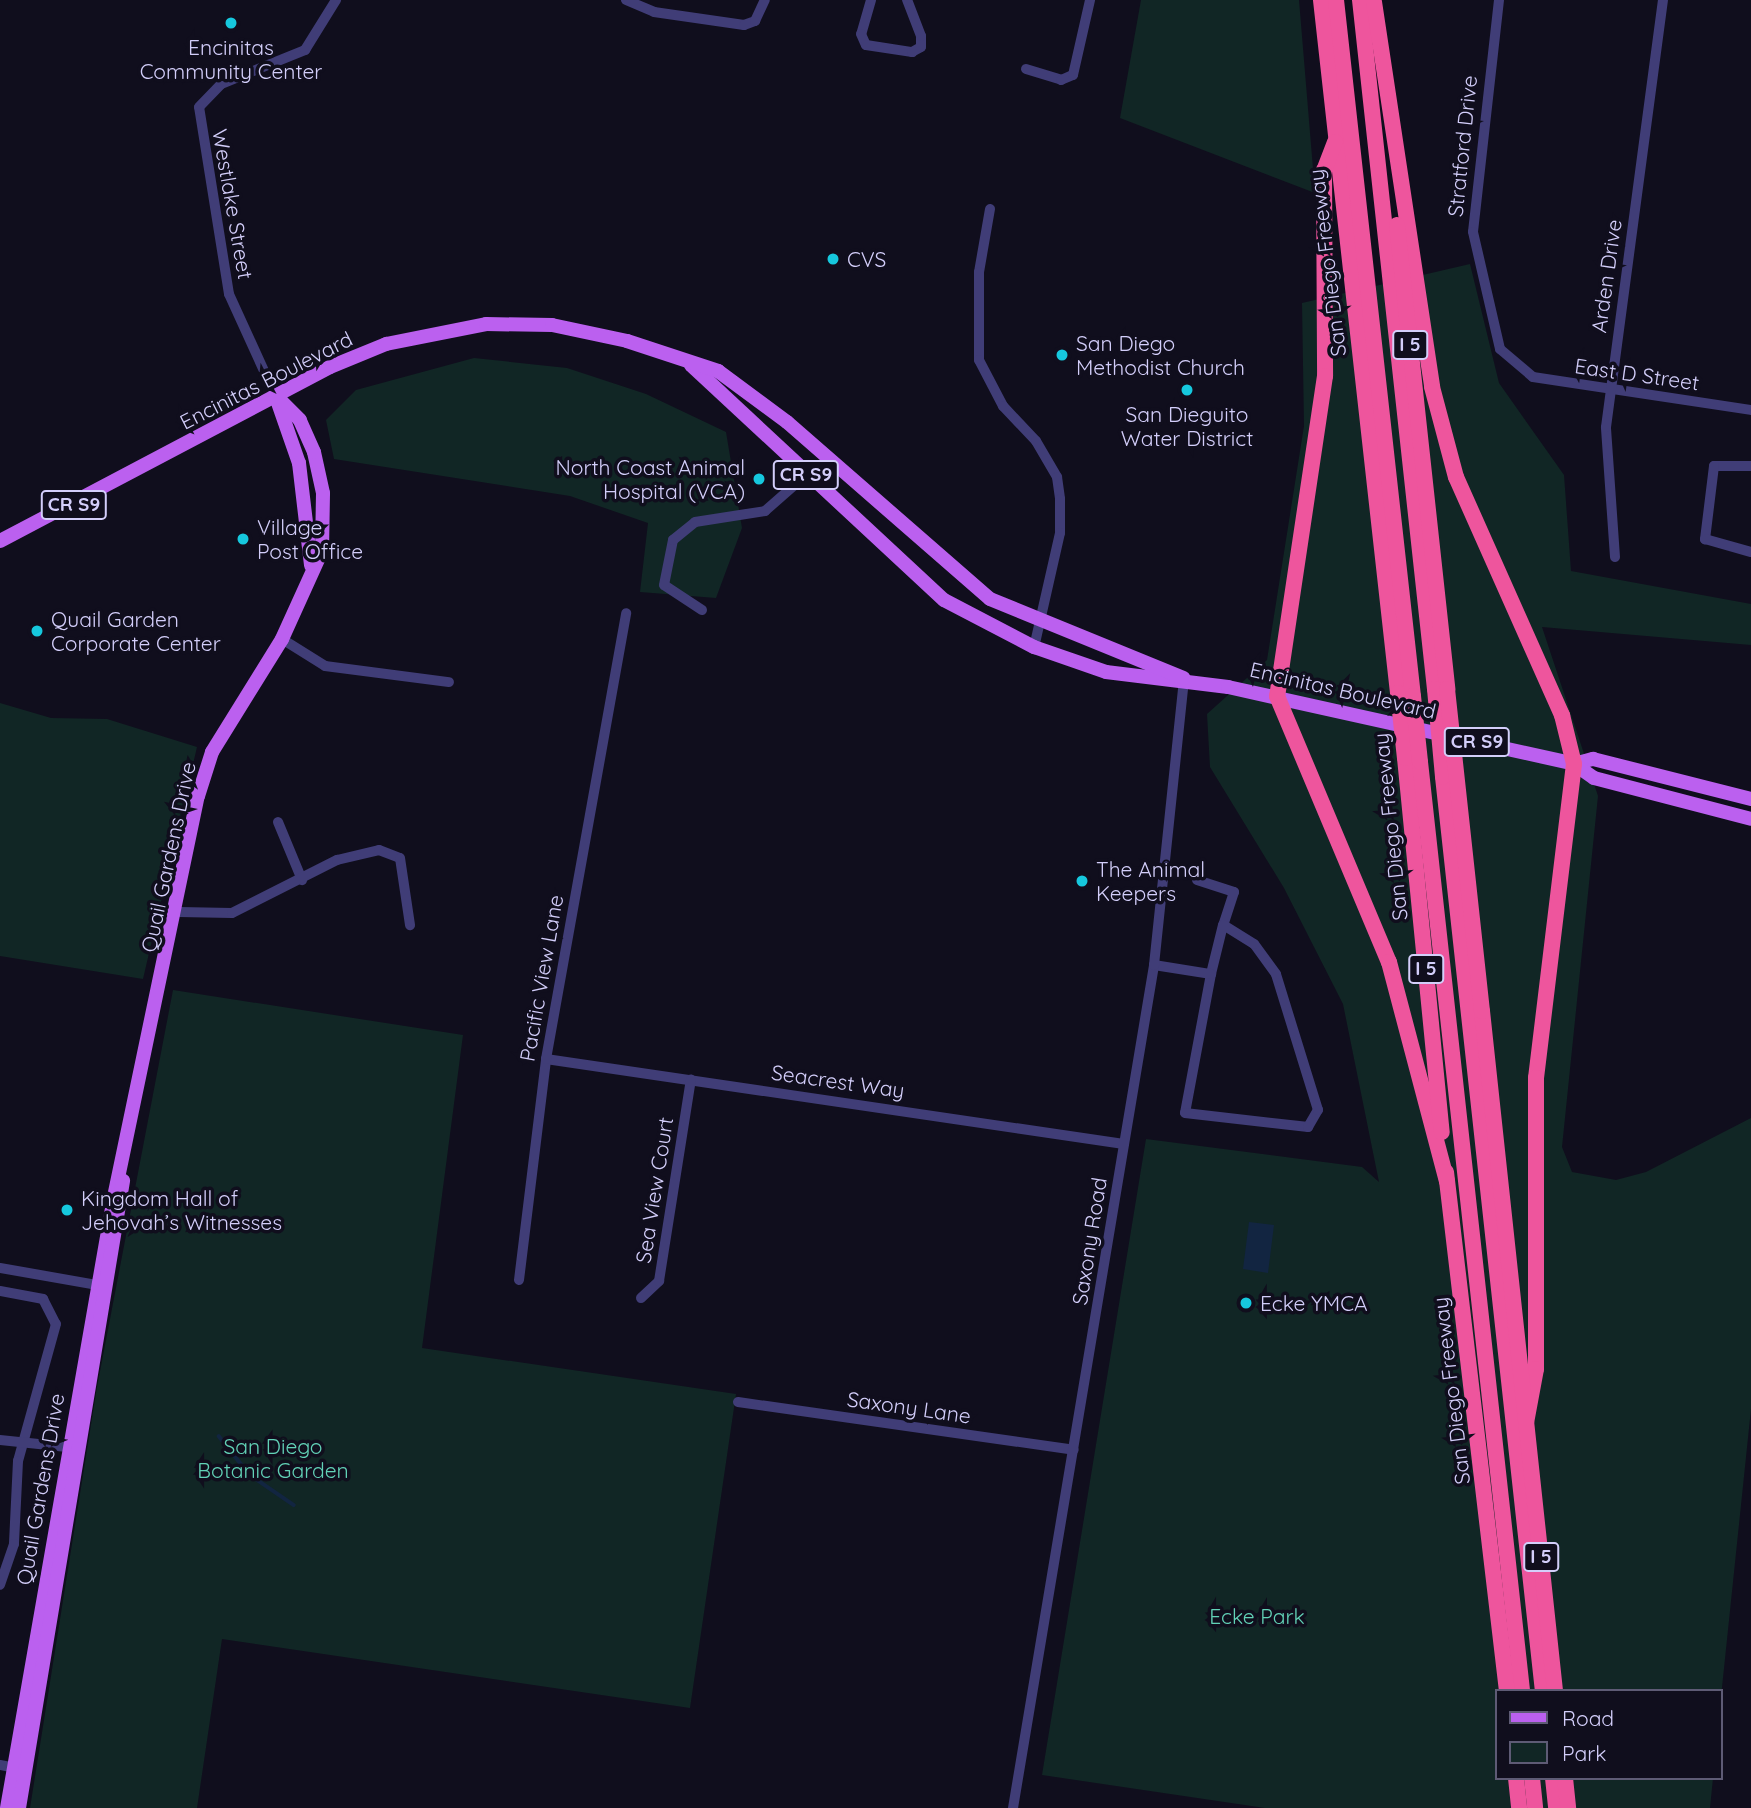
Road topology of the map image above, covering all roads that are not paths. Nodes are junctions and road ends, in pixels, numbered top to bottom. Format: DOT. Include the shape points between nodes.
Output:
graph roads {
  1 [pos="335,0"];
  2 [pos="626,0"];
  3 [pos="765,0"];
  4 [pos="870,0"];
  5 [pos="906,0"];
  6 [pos="1090,0"];
  7 [pos="1321,0"];
  8 [pos="1336,0"];
  9 [pos="1499,0"];
  10 [pos="1662,0"];
  11 [pos="1369,1"];
  12 [pos="1026,69"];
  13 [pos="1335,142"];
  14 [pos="990,209"];
  15 [pos="691,365"];
  16 [pos="1518,371"];
  17 [pos="1610,390"];
  18 [pos="275,395"];
  19 [pos="1751,410"];
  20 [pos="1751,466"];
  21 [pos="806,475"];
  22 [pos="0,541"];
  23 [pos="1751,552"];
  24 [pos="1615,557"];
  25 [pos="702,610"];
  26 [pos="626,613"];
  27 [pos="1041,625"];
  28 [pos="282,639"];
  29 [pos="1034,648"];
  30 [pos="1184,678"];
  31 [pos="449,682"];
  32 [pos="1441,689"];
  33 [pos="1405,694"];
  34 [pos="1277,696"];
  35 [pos="1413,760"];
  36 [pos="1574,764"];
  37 [pos="1751,799"];
  38 [pos="1751,819"];
  39 [pos="278,822"];
  40 [pos="302,880"];
  41 [pos="1197,880"];
  42 [pos="178,912"];
  43 [pos="410,925"];
  44 [pos="1223,925"];
  45 [pos="1154,965"];
  46 [pos="1211,974"];
  47 [pos="546,1059"];
  48 [pos="691,1080"];
  49 [pos="1124,1144"];
  50 [pos="1447,1181"];
  51 [pos="0,1268"];
  52 [pos="519,1280"];
  53 [pos="104,1286"];
  54 [pos="0,1291"];
  55 [pos="641,1298"];
  56 [pos="738,1402"];
  57 [pos="1526,1423"];
  58 [pos="0,1440"];
  59 [pos="23,1444"];
  60 [pos="75,1447"];
  61 [pos="1074,1450"];
  62 [pos="0,1586"];
  63 [pos="1507,1689"];
  64 [pos="1522,1689"];
  65 [pos="1543,1689"];
  66 [pos="1555,1689"];
  67 [pos="12,1767"];
  68 [pos="1516,1780"];
  69 [pos="1532,1780"];
  70 [pos="1553,1780"];
  71 [pos="1565,1780"];
  72 [pos="7,1808"];
  73 [pos="19,1808"];
  74 [pos="1013,1808"];
  75 [pos="1519,1808"];
  76 [pos="1535,1808"];
  77 [pos="1556,1808"];
  78 [pos="1568,1808"];
  1 -- 18 [label="street, Westlake Street" via="305,50 221,85 199,107 229,293"];
  2 -- 3 [label="street" via="654,12 744,25 755,21"];
  4 -- 5 [label="street" via="861,34 866,45 912,52 921,47 920,36"];
  6 -- 12 [label="street" via="1073,75 1060,80"];
  7 -- 13 [label="highway, San Diego Freeway / I 5"];
  8 -- 33 [label="highway"];
  9 -- 16 [label="street, Stratford Drive" via="1473,232 1500,349"];
  10 -- 17 [label="street, Arden Drive"];
  11 -- 32 [label="highway, I 5"];
  11 -- 36 [label="highway" via="1436,400 1456,477 1562,715"];
  13 -- 33 [label="highway, San Diego Freeway / I 5"];
  13 -- 34 [label="highway" via="1324,170 1325,376"];
  14 -- 27 [label="street" via="979,272 979,360 1003,406 1036,441 1057,477 1060,499 1060,533"];
  15 -- 18 [label="main road, Encinitas Boulevard / CR S9" via="627,341 552,325 485,324 386,344"];
  15 -- 21 [label="main road, Encinitas Boulevard / CR S9"];
  15 -- 27 [label="main road, Encinitas Boulevard / CR S9" via="718,371 754,394 954,572"];
  16 -- 17 [label="street, East D Street"];
  17 -- 19 [label="street, East D Street"];
  17 -- 24 [label="street, Arden Drive" via="1606,427"];
  18 -- 22 [label="main road, Encinitas Boulevard / CR S9"];
  18 -- 28 [label="main road, Quail Gardens Drive" via="299,463 312,565"];
  20 -- 23 [label="street" via="1714,466 1705,539 1711,546"];
  21 -- 25 [label="street" via="765,511 695,522 673,540 664,586"];
  21 -- 29 [label="main road, Encinitas Boulevard / CR S9" via="944,600"];
  26 -- 47 [label="street, Pacific View Lane"];
  27 -- 29 [label="street"];
  27 -- 30 [label="main road, Encinitas Boulevard / CR S9" via="1143,657"];
  28 -- 31 [label="street" via="325,666"];
  28 -- 42 [label="main road, Quail Gardens Drive" via="212,752"];
  29 -- 30 [label="main road, Encinitas Boulevard / CR S9" via="1107,672 1150,680"];
  30 -- 34 [label="main road, Encinitas Boulevard / CR S9"];
  30 -- 45 [label="street, Saxony Road"];
  32 -- 57 [label="highway, I 5, bridge" via="1482,1011"];
  32 -- 65 [label="highway, bridge" via="1443,777"];
  33 -- 35 [label="highway, San Diego Freeway / I 5, bridge"];
  34 -- 36 [label="main road, Encinitas Boulevard / CR S9"];
  34 -- 50 [label="highway" via="1389,962"];
  35 -- 50 [label="highway, San Diego Freeway / I 5"];
  35 -- 64 [label="highway"];
  36 -- 37 [label="main road, Encinitas Boulevard / CR S9" via="1594,759"];
  36 -- 38 [label="main road, Encinitas Boulevard / CR S9" via="1594,778"];
  36 -- 57 [label="highway" via="1536,1078 1536,1369"];
  39 -- 40 [label="street"];
  40 -- 42 [label="street" via="232,913"];
  40 -- 43 [label="street" via="337,860 379,850 393,855 400,858"];
  41 -- 44 [label="street" via="1234,892"];
  42 -- 53 [label="main road, Quail Gardens Drive"];
  44 -- 46 [label="street"];
  44 -- 46 [label="street" via="1254,943 1276,974 1318,1110 1308,1127 1185,1113"];
  45 -- 46 [label="street"];
  45 -- 49 [label="street, Saxony Road"];
  47 -- 48 [label="street, Seacrest Way"];
  47 -- 52 [label="street, Pacific View Lane"];
  48 -- 49 [label="street, Seacrest Way"];
  48 -- 55 [label="street, Sea View Court" via="659,1282"];
  49 -- 61 [label="street, Saxony Road"];
  50 -- 63 [label="highway, San Diego Freeway / I 5"];
  51 -- 53 [label="street"];
  53 -- 60 [label="main road, Quail Gardens Drive"];
  54 -- 59 [label="street" via="43,1299 56,1324"];
  56 -- 61 [label="street, Saxony Lane"];
  57 -- 66 [label="highway, I 5"];
  58 -- 59 [label="street"];
  59 -- 60 [label="street"];
  59 -- 62 [label="street" via="14,1544"];
  60 -- 67 [label="main road, Quail Gardens Drive"];
  61 -- 74 [label="street, Saxony Road"];
  67 -- 72 [label="main road, Quail Gardens Drive"];
  67 -- 73 [label="main road, Quail Gardens Drive"];
  68 -- 75 [label="highway"];
  69 -- 76 [label="highway"];
  70 -- 77 [label="highway"];
  71 -- 78 [label="highway"];
}
